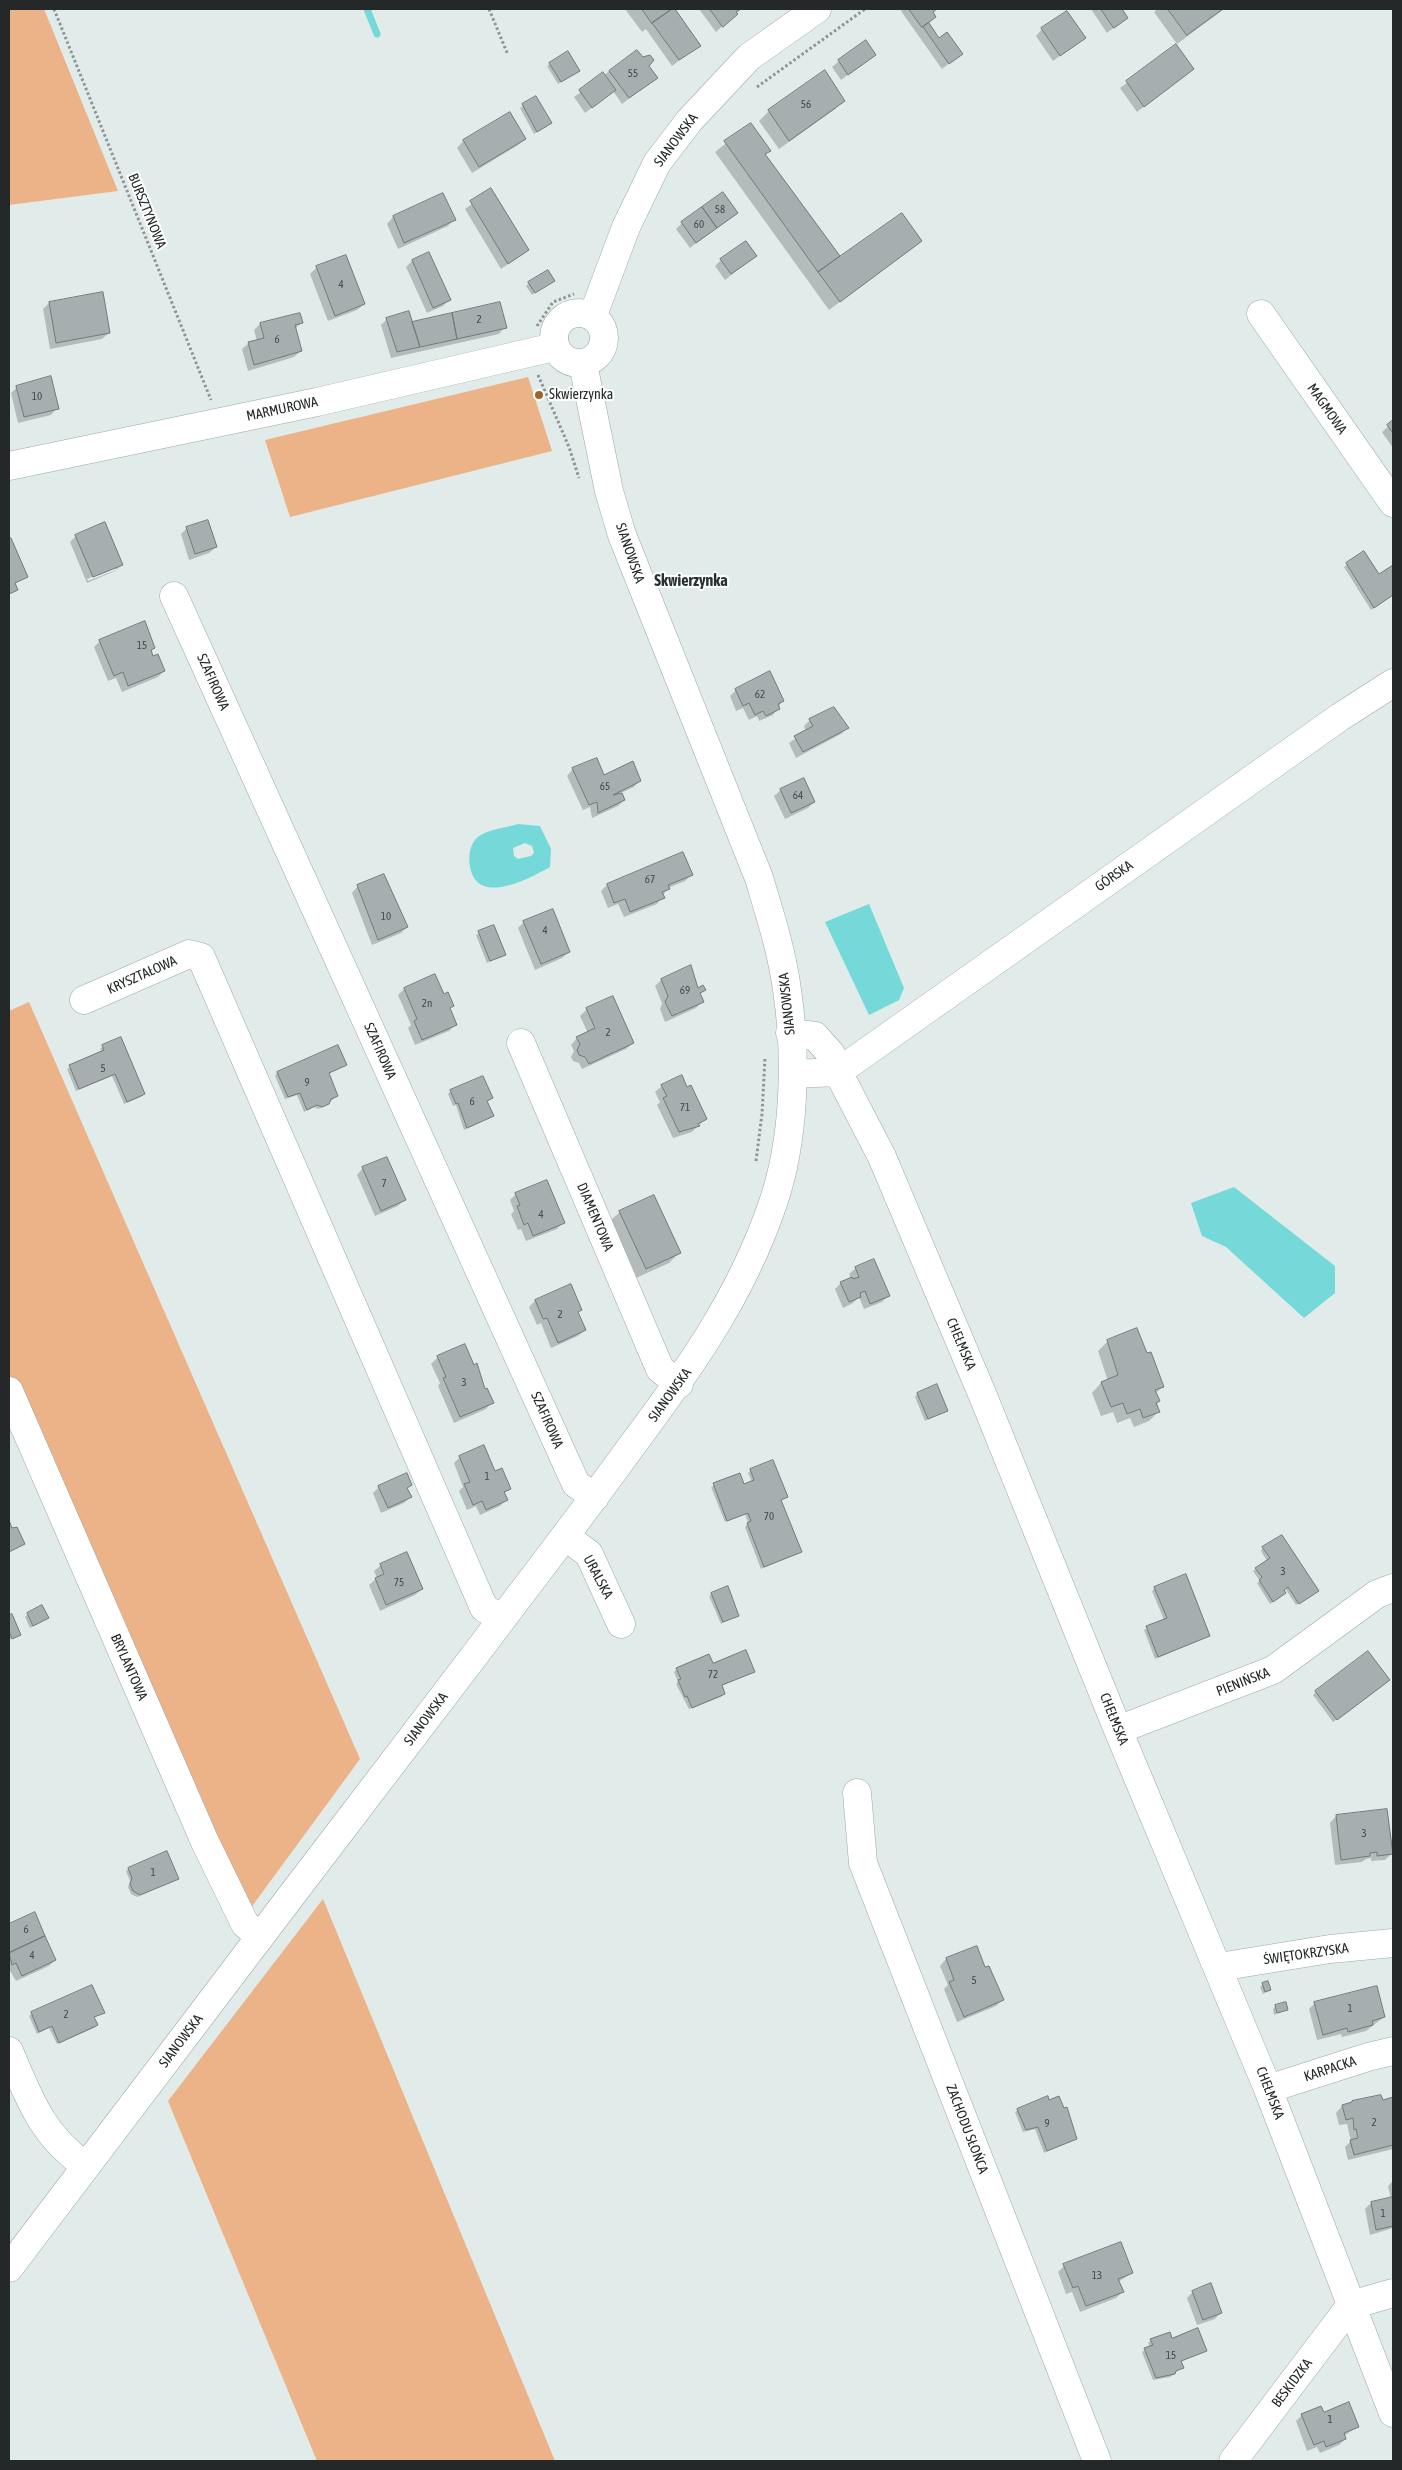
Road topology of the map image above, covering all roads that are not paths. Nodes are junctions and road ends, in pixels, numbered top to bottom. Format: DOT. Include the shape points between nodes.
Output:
graph roads {
  1 [pos="817,9"];
  2 [pos="1261,314"];
  3 [pos="593,315"];
  4 [pos="554,347"];
  5 [pos="583,364"];
  6 [pos="9,466"];
  7 [pos="1393,503"];
  8 [pos="174,596"];
  9 [pos="1393,683"];
  10 [pos="84,1000"];
  11 [pos="790,1033"];
  12 [pos="521,1042"];
  13 [pos="838,1072"];
  14 [pos="793,1074"];
  15 [pos="679,1384"];
  16 [pos="9,1392"];
  17 [pos="595,1497"];
  18 [pos="566,1537"];
  19 [pos="1393,1588"];
  20 [pos="502,1619"];
  21 [pos="621,1624"];
  22 [pos="1118,1730"];
  23 [pos="857,1793"];
  24 [pos="260,1937"];
  25 [pos="1393,1944"];
  26 [pos="1219,1967"];
  27 [pos="9,2051"];
  28 [pos="1393,2051"];
  29 [pos="1268,2089"];
  30 [pos="86,2166"];
  31 [pos="9,2268"];
  32 [pos="1393,2293"];
  33 [pos="1351,2306"];
  34 [pos="1393,2413"];
  35 [pos="1097,2461"];
  36 [pos="1233,2461"];
  1 -- 3 [label="street, SIANOWSKA" via="749,57 689,121 657,164 626,227"];
  2 -- 7 [label="street, MAGMOWA"];
  3 -- 4 [label="street" via="566,314 555,329"];
  3 -- 5 [label="street" via="602,325 605,341 599,356"];
  4 -- 5 [label="street" via="565,360"];
  4 -- 6 [label="street, MARMUROWA" via="317,402"];
  5 -- 11 [label="street, SIANOWSKA" via="609,490 622,534 759,878 784,973"];
  8 -- 17 [label="street, SZAFIROWA" via="576,1484"];
  9 -- 13 [label="street, GÓRSKA" via="1340,717"];
  10 -- 20 [label="street, KRYSZTAŁOWA" via="189,954 201,957 484,1608"];
  11 -- 13 [label="street, CHEŁMSKA" via="815,1036 831,1054"];
  11 -- 14 [label="street, SIANOWSKA"];
  12 -- 15 [label="street, DIAMENTOWA" via="660,1369"];
  13 -- 14 [label="street"];
  13 -- 22 [label="street, CHEŁMSKA" via="882,1157"];
  14 -- 15 [label="street, SIANOWSKA" via="789,1133 774,1200 748,1266 712,1334"];
  15 -- 17 [label="street, SIANOWSKA"];
  16 -- 24 [label="street, BRYLANTOWA" via="205,1842 245,1924"];
  17 -- 18 [label="street, SIANOWSKA"];
  18 -- 20 [label="street, SIANOWSKA"];
  18 -- 21 [label="street, URALSKA" via="588,1554"];
  19 -- 22 [label="street, PIENIŃSKA" via="1377,1594 1273,1670"];
  20 -- 24 [label="street, SIANOWSKA"];
  22 -- 26 [label="street, CHEŁMSKA"];
  23 -- 35 [label="street, ZACHODU SŁOŃCA" via="864,1863"];
  24 -- 30 [label="street, SIANOWSKA"];
  25 -- 26 [label="street, ŚWIĘTOKRZYSKA" via="1330,1949"];
  26 -- 29 [label="street, CHEŁMSKA"];
  27 -- 30 [label="street" via="38,2116 67,2153"];
  28 -- 29 [label="street, KARPACKA"];
  29 -- 33 [label="street, CHEŁMSKA"];
  30 -- 31 [label="street, SIANOWSKA"];
  32 -- 33 [label="street"];
  33 -- 34 [label="street, CHEŁMSKA"];
  33 -- 36 [label="street, BESKIDZKA"];
}
